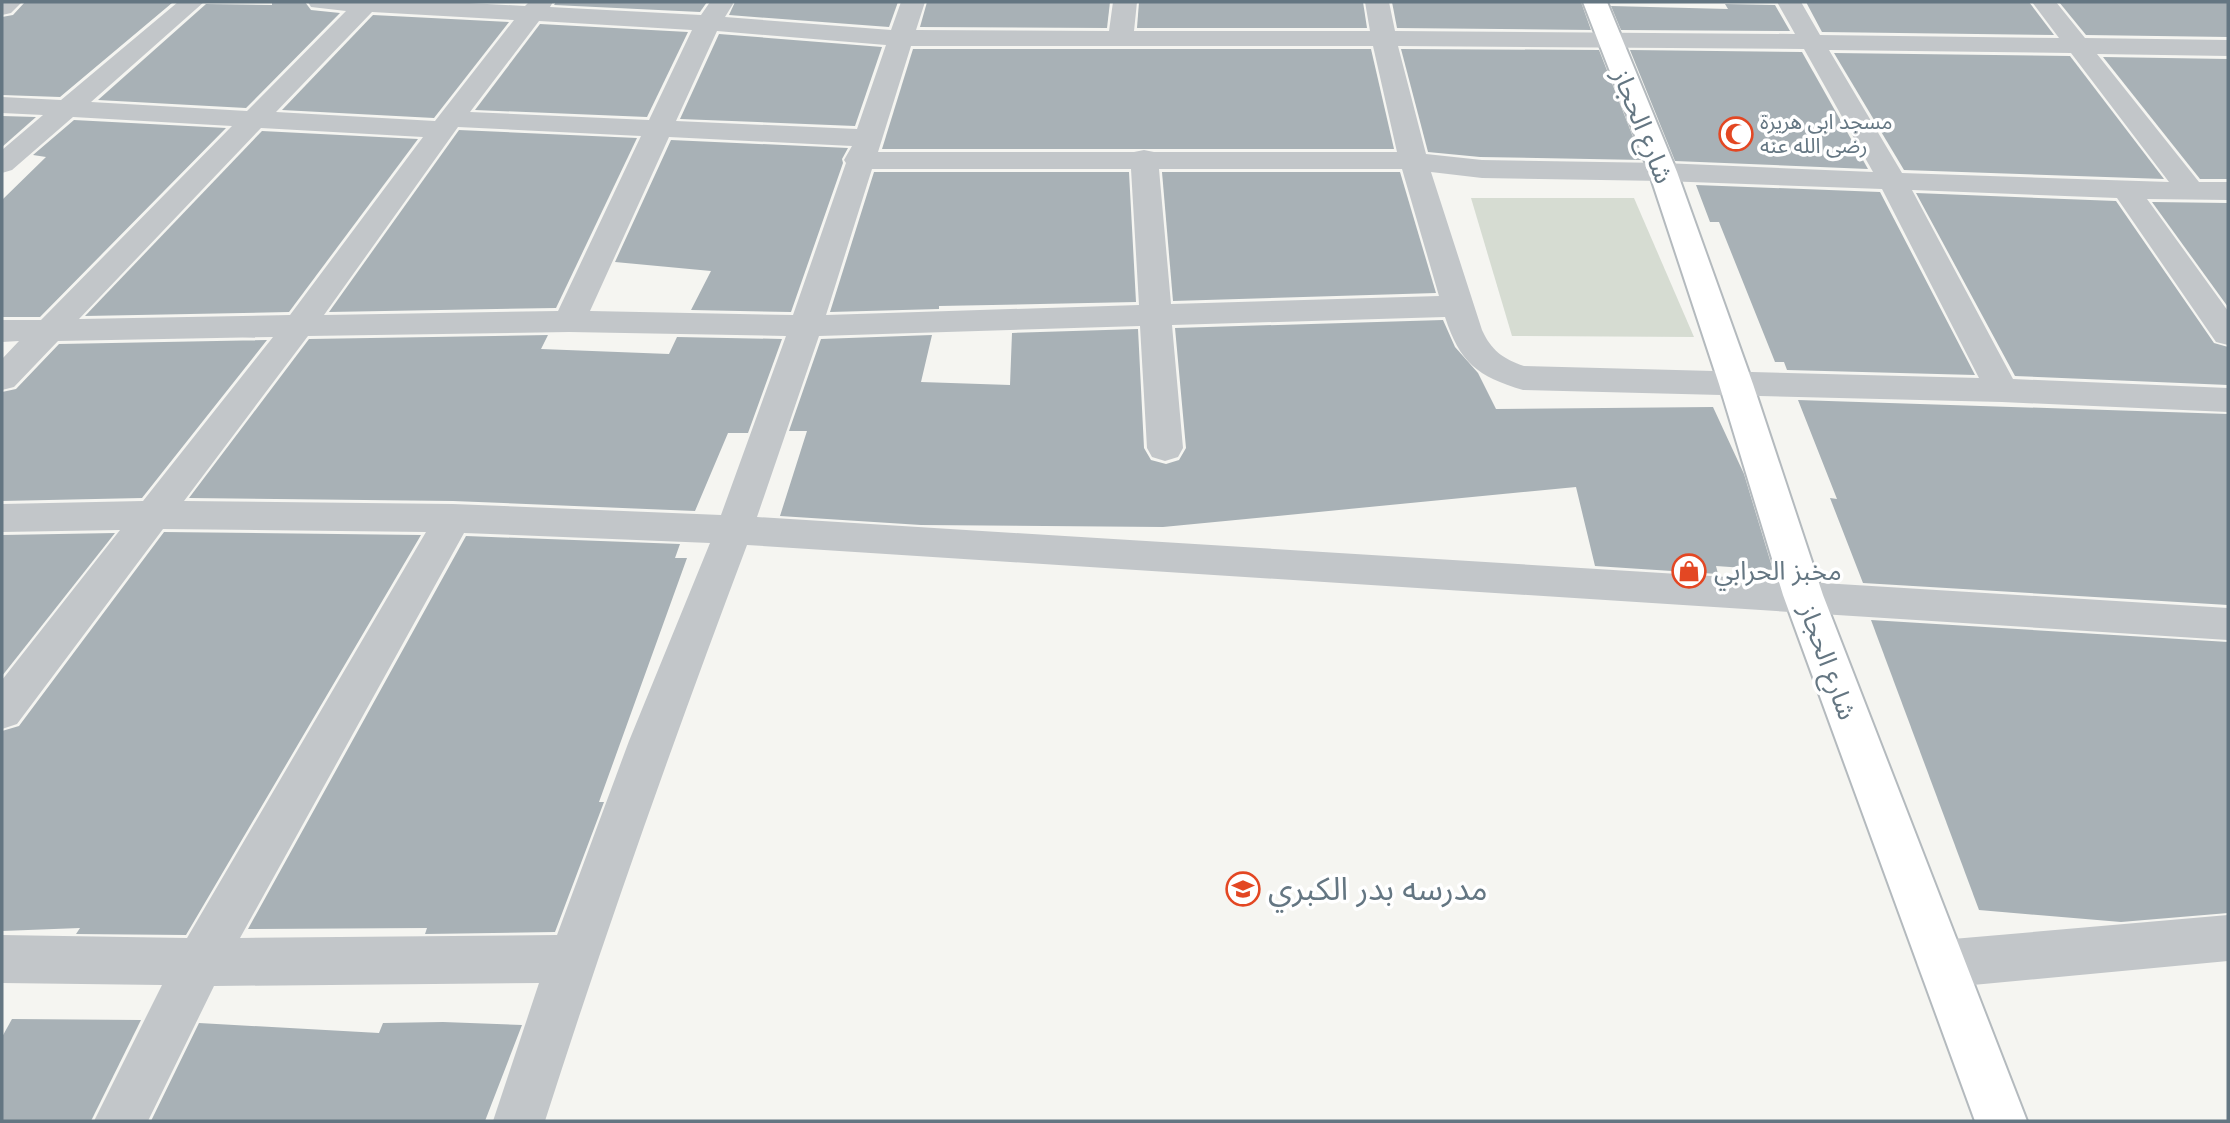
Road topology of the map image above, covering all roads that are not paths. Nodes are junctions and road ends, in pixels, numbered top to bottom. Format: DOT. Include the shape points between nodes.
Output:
graph roads {
  1 [pos="10,2"];
  2 [pos="192,2"];
  3 [pos="320,2"];
  4 [pos="913,2"];
  5 [pos="1125,2"];
  6 [pos="1377,2"];
  7 [pos="1595,2"];
  8 [pos="1789,2"];
  9 [pos="2044,2"];
  10 [pos="366,3"];
  11 [pos="2,8"];
  12 [pos="536,8"];
  13 [pos="715,12"];
  14 [pos="900,38"];
  15 [pos="1383,38"];
  16 [pos="1120,39"];
  17 [pos="1608,40"];
  18 [pos="1811,43"];
  19 [pos="2078,46"];
  20 [pos="2228,48"];
  21 [pos="2,105"];
  22 [pos="65,108"];
  23 [pos="253,118"];
  24 [pos="446,124"];
  25 [pos="659,129"];
  26 [pos="862,149"];
  27 [pos="1143,158"];
  28 [pos="1412,161"];
  29 [pos="2,164"];
  30 [pos="1663,172"];
  31 [pos="1892,180"];
  32 [pos="2126,190"];
  33 [pos="2190,190"];
  34 [pos="2228,191"];
  35 [pos="1459,306"];
  36 [pos="1155,315"];
  37 [pos="569,321"];
  38 [pos="299,326"];
  39 [pos="806,326"];
  40 [pos="50,330"];
  41 [pos="2,331"];
  42 [pos="2228,334"];
  43 [pos="2,379"];
  44 [pos="1736,384"];
  45 [pos="2002,390"];
  46 [pos="2228,400"];
  47 [pos="1165,448"];
  48 [pos="153,515"];
  49 [pos="2,517"];
  50 [pos="453,518"];
  51 [pos="734,530"];
  52 [pos="1803,595"];
  53 [pos="2228,624"];
  54 [pos="2,711"];
  55 [pos="2228,939"];
  56 [pos="2,959"];
  57 [pos="572,959"];
  58 [pos="200,962"];
  59 [pos="1941,964"];
  60 [pos="2003,1116"];
  61 [pos="120,1121"];
  62 [pos="519,1121"];
  1 -- 11 [label="street"];
  2 -- 22 [label="street"];
  3 -- 10 [label="street"];
  4 -- 14 [label="street"];
  5 -- 16 [label="street"];
  6 -- 15 [label="street"];
  7 -- 17 [label="main road, شارع الحجاز"];
  8 -- 18 [label="street"];
  9 -- 19 [label="street"];
  10 -- 12 [label="street"];
  10 -- 23 [label="street"];
  12 -- 13 [label="street"];
  12 -- 24 [label="street"];
  13 -- 14 [label="street"];
  13 -- 25 [label="street"];
  14 -- 16 [label="street"];
  14 -- 26 [label="street"];
  15 -- 16 [label="street"];
  15 -- 17 [label="street"];
  15 -- 28 [label="street"];
  17 -- 18 [label="street"];
  17 -- 30 [label="main road, شارع الحجاز"];
  18 -- 19 [label="street"];
  18 -- 31 [label="street"];
  19 -- 20 [label="street"];
  19 -- 33 [label="street"];
  21 -- 22 [label="street"];
  22 -- 23 [label="street"];
  22 -- 29 [label="street"];
  23 -- 24 [label="street"];
  23 -- 40 [label="street"];
  24 -- 25 [label="street"];
  24 -- 38 [label="street"];
  25 -- 26 [label="street"];
  25 -- 37 [label="street"];
  26 -- 27 [label="street"];
  26 -- 39 [label="street"];
  27 -- 28 [label="street"];
  27 -- 36 [label="street"];
  28 -- 30 [label="street" via="1457,168"];
  28 -- 35 [label="street"];
  30 -- 31 [label="street"];
  30 -- 44 [label="main road, شارع الحجاز"];
  31 -- 32 [label="street"];
  31 -- 45 [label="street"];
  32 -- 33 [label="street"];
  32 -- 42 [label="street"];
  33 -- 34 [label="street"];
  35 -- 36 [label="street"];
  35 -- 44 [label="street" via="1473,347 1483,361 1523,378"];
  36 -- 39 [label="street"];
  36 -- 47 [label="street"];
  37 -- 38 [label="street"];
  37 -- 39 [label="street"];
  38 -- 40 [label="street"];
  38 -- 48 [label="street"];
  39 -- 51 [label="street"];
  40 -- 41 [label="street"];
  40 -- 43 [label="street"];
  44 -- 45 [label="street"];
  44 -- 52 [label="main road, شارع الحجاز"];
  45 -- 46 [label="street"];
  48 -- 49 [label="street"];
  48 -- 50 [label="street"];
  48 -- 54 [label="street"];
  50 -- 51 [label="street"];
  50 -- 58 [label="street"];
  51 -- 52 [label="street"];
  51 -- 57 [label="street"];
  52 -- 53 [label="street"];
  52 -- 59 [label="main road, شارع الحجاز"];
  55 -- 59 [label="street"];
  56 -- 58 [label="street"];
  57 -- 58 [label="street"];
  57 -- 62 [label="street"];
  58 -- 61 [label="street"];
  59 -- 60 [label="main road, شارع الحجاز"];
}
